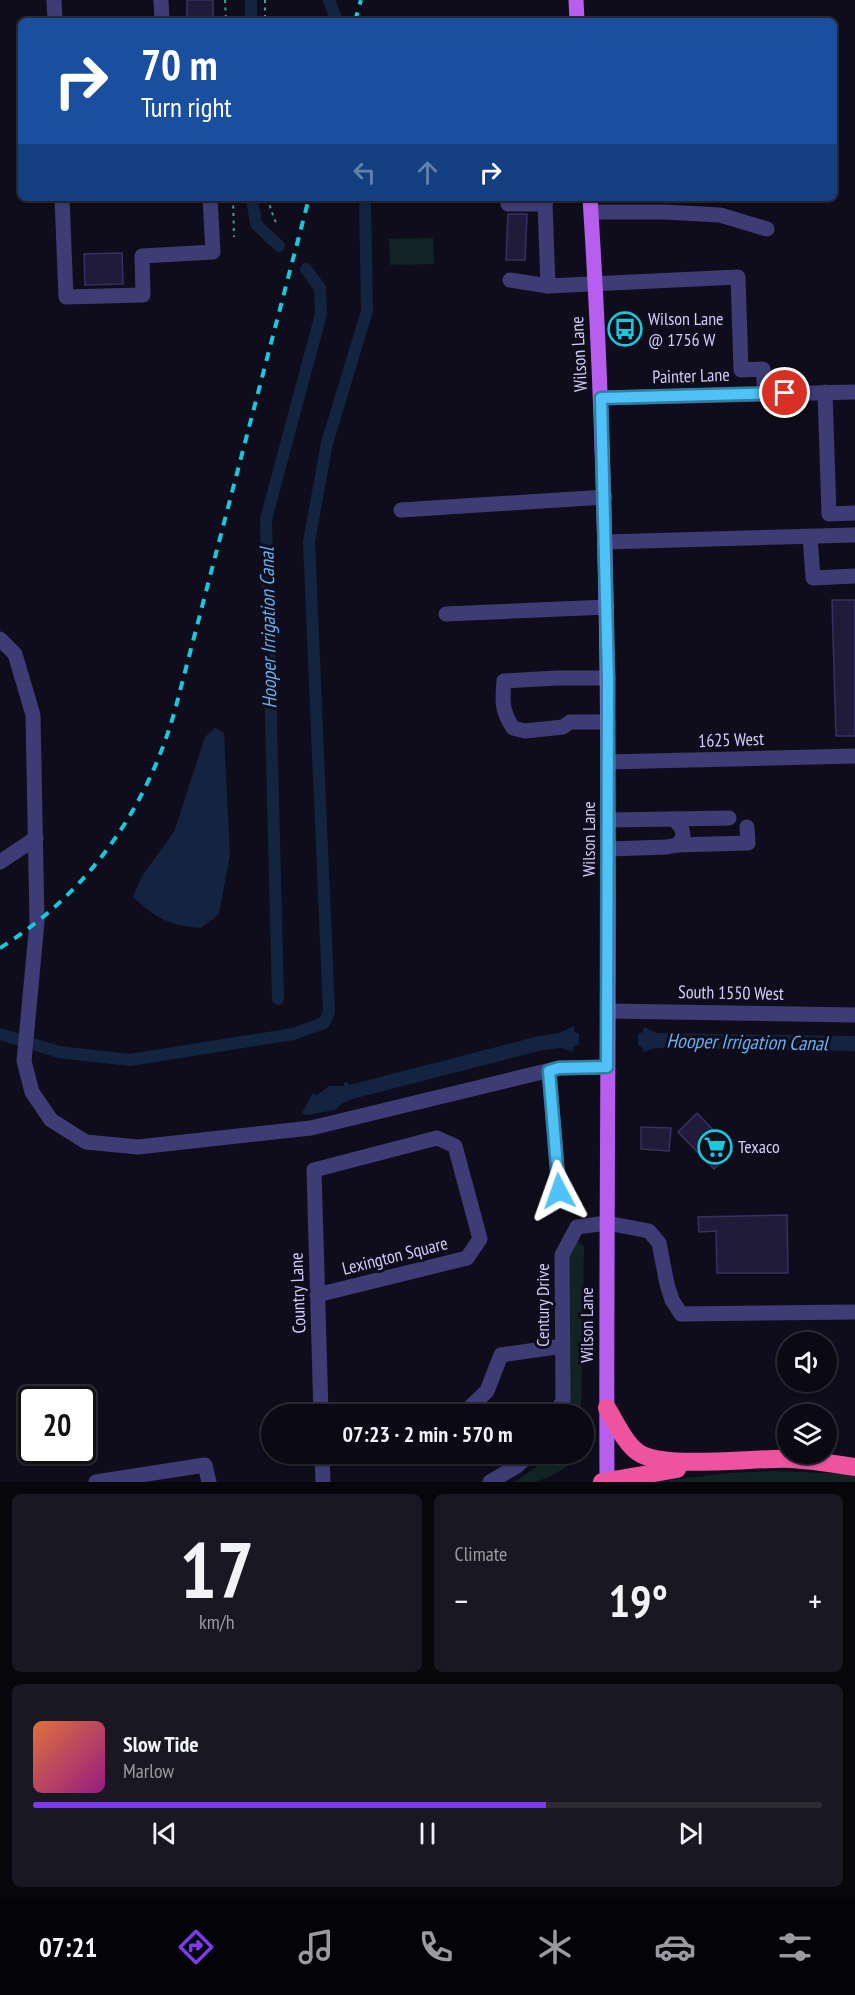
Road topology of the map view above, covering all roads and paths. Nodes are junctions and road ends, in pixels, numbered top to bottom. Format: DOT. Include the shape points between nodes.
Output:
graph roads {
  1 [pos="54,0"];
  2 [pos="161,0"];
  3 [pos="225,0"];
  4 [pos="265,0"];
  5 [pos="576,0"];
  6 [pos="55,18"];
  7 [pos="162,18"];
  8 [pos="226,18"];
  9 [pos="265,18"];
  10 [pos="577,18"];
  11 [pos="62,201"];
  12 [pos="210,201"];
  13 [pos="233,201"];
  14 [pos="269,201"];
  15 [pos="508,201"];
  16 [pos="546,201"];
  17 [pos="591,205"];
  18 [pos="276,223"];
  19 [pos="767,229"];
  20 [pos="234,237"];
  21 [pos="510,280"];
  22 [pos="595,283"];
  23 [pos="548,286"];
  24 [pos="825,392"];
  25 [pos="855,392"];
  26 [pos="765,394"];
  27 [pos="601,398"];
  28 [pos="604,497"];
  29 [pos="401,510"];
  30 [pos="855,513"];
  31 [pos="855,535"];
  32 [pos="810,536"];
  33 [pos="606,542"];
  34 [pos="855,576"];
  35 [pos="607,608"];
  36 [pos="446,614"];
  37 [pos="0,639"];
  38 [pos="608,678"];
  39 [pos="608,722"];
  40 [pos="855,756"];
  41 [pos="608,762"];
  42 [pos="729,818"];
  43 [pos="672,819"];
  44 [pos="608,820"];
  45 [pos="747,827"];
  46 [pos="36,838"];
  47 [pos="677,845"];
  48 [pos="608,849"];
  49 [pos="0,862"];
  50 [pos="607,1011"];
  51 [pos="855,1015"];
  52 [pos="607,1067"];
  53 [pos="549,1071"];
  54 [pos="314,1170"];
  55 [pos="559,1191"];
  56 [pos="607,1223"];
  57 [pos="317,1295"];
  58 [pos="855,1312"];
  59 [pos="562,1346"];
  60 [pos="321,1404"];
  61 [pos="473,1404"];
  62 [pos="561,1404"];
  63 [pos="606,1408"];
  64 [pos="710,1462"];
  65 [pos="322,1464"];
  66 [pos="519,1464"];
  67 [pos="855,1467"];
  68 [pos="99,1482"];
  69 [pos="209,1482"];
  70 [pos="323,1482"];
  71 [pos="490,1482"];
  72 [pos="605,1482"];
  1 -- 6 [label="street"];
  2 -- 7 [label="street"];
  3 -- 8 [label="path"];
  4 -- 9 [label="path"];
  5 -- 10 [label="main road"];
  11 -- 12 [label="street" via="66,297 143,294 142,256 213,252"];
  13 -- 20 [label="path"];
  14 -- 18 [label="path"];
  15 -- 16 [label="street"];
  16 -- 23 [label="street"];
  17 -- 19 [label="street" via="720,215"];
  17 -- 22 [label="main road, Wilson Lane"];
  21 -- 23 [label="street"];
  22 -- 23 [label="street"];
  22 -- 26 [label="street" via="738,277 741,370 763,369"];
  22 -- 27 [label="main road, Wilson Lane"];
  24 -- 25 [label="street, Painter Lane"];
  24 -- 26 [label="street, Painter Lane"];
  24 -- 30 [label="street" via="829,514"];
  26 -- 27 [label="street, Painter Lane"];
  27 -- 28 [label="main road, Wilson Lane"];
  28 -- 29 [label="street"];
  28 -- 33 [label="main road, Wilson Lane"];
  31 -- 32 [label="street"];
  32 -- 33 [label="street"];
  32 -- 34 [label="street" via="813,578"];
  33 -- 35 [label="main road, Wilson Lane"];
  35 -- 36 [label="street"];
  35 -- 38 [label="main road, Wilson Lane"];
  37 -- 46 [label="street" via="15,654 33,715"];
  38 -- 39 [label="main road, Wilson Lane"];
  38 -- 39 [label="street" via="504,681 503,695 505,715 513,728 525,731 563,727 570,722"];
  39 -- 41 [label="main road, Wilson Lane"];
  40 -- 41 [label="street, 1625 West"];
  41 -- 44 [label="main road, Wilson Lane"];
  42 -- 43 [label="street"];
  43 -- 44 [label="street"];
  43 -- 47 [label="street" via="683,830"];
  44 -- 48 [label="main road, Wilson Lane"];
  45 -- 47 [label="street" via="748,843"];
  46 -- 49 [label="street"];
  46 -- 53 [label="street" via="37,922 24,1061 32,1092 51,1120 86,1142 138,1147 311,1128"];
  47 -- 48 [label="street"];
  48 -- 50 [label="main road, Wilson Lane"];
  50 -- 51 [label="street, South 1550 West"];
  50 -- 52 [label="main road, Wilson Lane"];
  52 -- 53 [label="street"];
  52 -- 56 [label="main road, Wilson Lane"];
  53 -- 55 [label="street"];
  54 -- 57 [label="street, Country Lane"];
  54 -- 57 [label="street, Lexington Square" via="437,1138 455,1146 480,1239 467,1258"];
  56 -- 58 [label="street" via="649,1231 659,1243 667,1284 681,1314"];
  56 -- 59 [label="street, Century Drive" via="577,1227 562,1255"];
  56 -- 63 [label="main road, Wilson Lane"];
  57 -- 60 [label="street, Country Lane"];
  59 -- 61 [label="street" via="501,1355 487,1391"];
  59 -- 62 [label="street, Century Drive"];
  63 -- 64 [label="highway" via="633,1447 646,1457"];
  63 -- 72 [label="main road, Wilson Lane"];
  64 -- 67 [label="highway" via="791,1459"];
  64 -- 72 [label="highway"];
  65 -- 70 [label="street"];
  66 -- 71 [label="street"];
  68 -- 69 [label="street" via="205,1465"];
}
